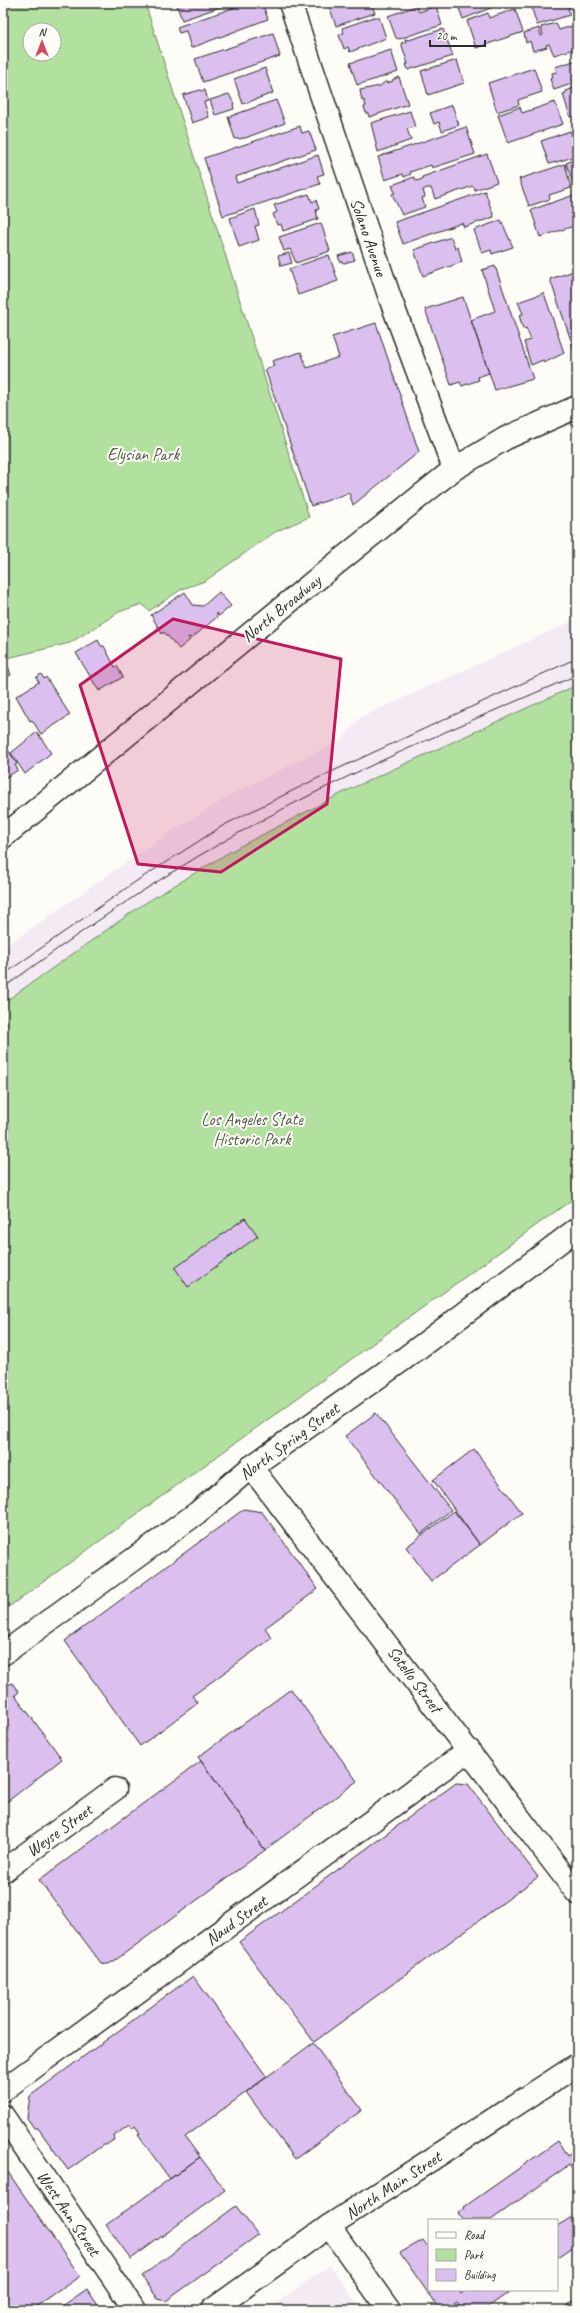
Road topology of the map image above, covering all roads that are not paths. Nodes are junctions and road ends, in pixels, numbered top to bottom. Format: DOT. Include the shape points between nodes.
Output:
graph roads {
  1 [pos="290,3"];
  2 [pos="577,407"];
  3 [pos="454,469"];
  4 [pos="3,837"];
  5 [pos="577,1229"];
  6 [pos="251,1467"];
  7 [pos="3,1654"];
  8 [pos="469,1750"];
  9 [pos="115,1789"];
  10 [pos="3,1871"];
  11 [pos="577,1893"];
  12 [pos="577,2065"];
  13 [pos="3,2090"];
  14 [pos="3,2116"];
  15 [pos="329,2226"];
  16 [pos="135,2310"];
  17 [pos="212,2310"];
  18 [pos="389,2310"];
  1 -- 3 [label="main road, Solano Avenue" via="390,298"];
  2 -- 3 [label="main road, North Broadway" via="506,438"];
  3 -- 4 [label="main road, North Broadway"];
  5 -- 6 [label="main road, North Spring Street" via="401,1361"];
  6 -- 7 [label="main road, North Spring Street" via="197,1513"];
  6 -- 8 [label="main road, Sotello Street"];
  8 -- 11 [label="main road, Sotello Street"];
  8 -- 13 [label="main road, Naud Street"];
  9 -- 10 [label="main road, Weyse Street"];
  12 -- 15 [label="main road, North Main Street"];
  14 -- 16 [label="main road, West Ann Street"];
  15 -- 17 [label="main road, North Main Street"];
  15 -- 18 [label="main road"];
}
